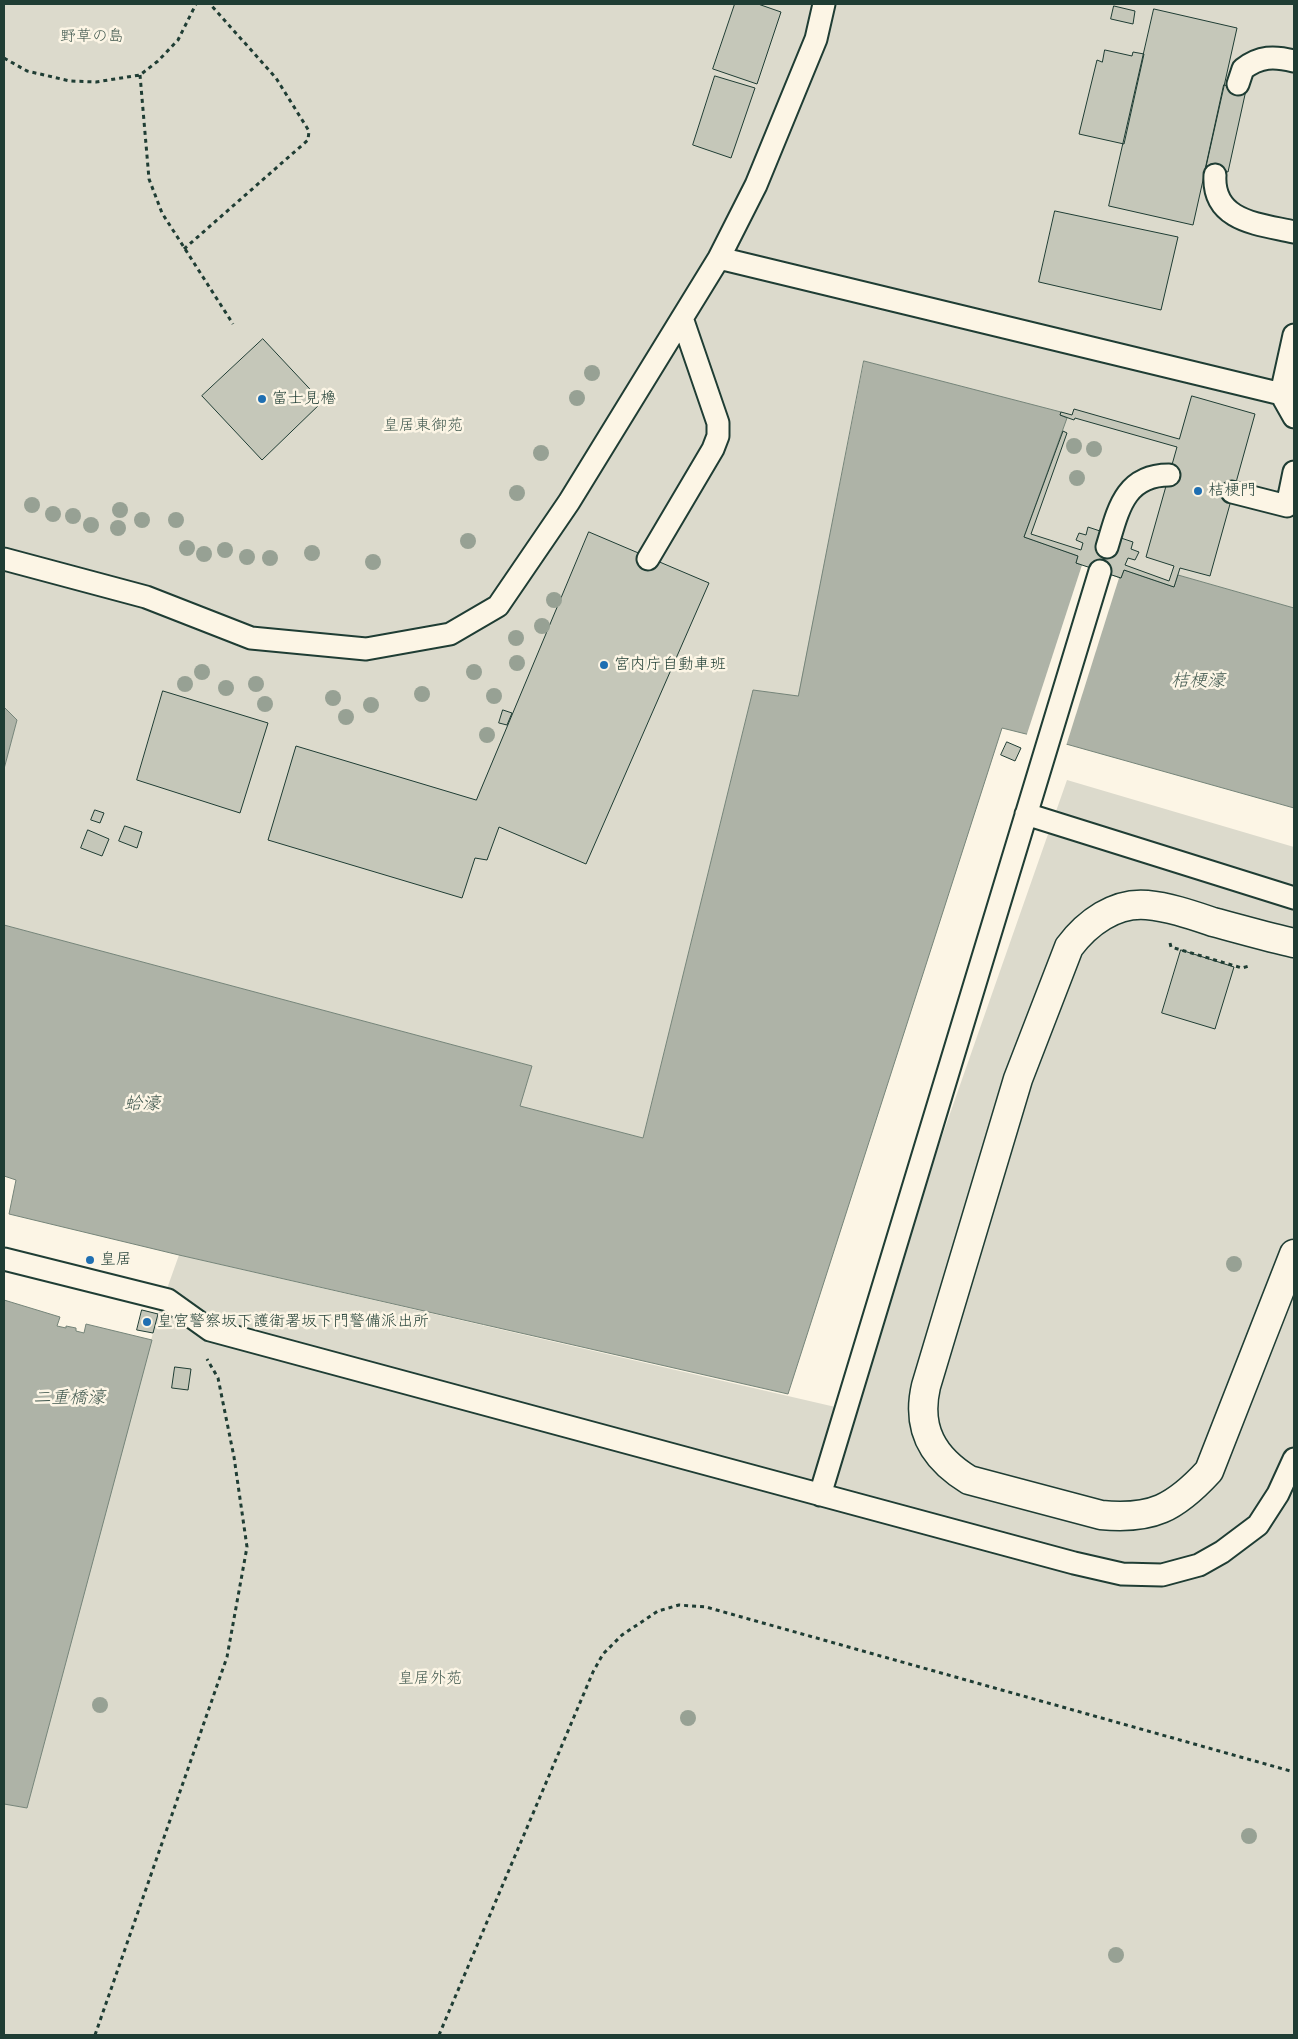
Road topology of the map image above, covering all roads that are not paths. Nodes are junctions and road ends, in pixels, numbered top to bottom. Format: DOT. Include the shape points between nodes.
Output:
graph roads {
  1 [pos="824,4"];
  2 [pos="1294,61"];
  3 [pos="1238,84"];
  4 [pos="1215,175"];
  5 [pos="1294,232"];
  6 [pos="719,258"];
  7 [pos="682,318"];
  8 [pos="1294,335"];
  9 [pos="1288,396"];
  10 [pos="1294,417"];
  11 [pos="1294,472"];
  12 [pos="1169,475"];
  13 [pos="1232,492"];
  14 [pos="1107,547"];
  15 [pos="4,559"];
  16 [pos="648,559"];
  17 [pos="1100,571"];
  18 [pos="1026,814"];
  19 [pos="1294,898"];
  20 [pos="1294,943"];
  21 [pos="1294,1254"];
  22 [pos="4,1259"];
  23 [pos="1294,1459"];
  24 [pos="820,1495"];
  1 -- 6 [label="lane" via="816,39 760,176"];
  2 -- 3 [label="lane" via="1269,57 1260,59 1243,69"];
  4 -- 5 [label="lane" via="1220,201 1232,214"];
  6 -- 7 [label="lane"];
  6 -- 9 [label="lane"];
  7 -- 15 [label="lane" via="569,502 498,606 450,634 366,649 251,638 146,597"];
  7 -- 16 [label="lane" via="718,423 718,436"];
  8 -- 9 [label="lane"];
  9 -- 10 [label="lane"];
  11 -- 13 [label="lane" via="1287,506"];
  12 -- 14 [label="lane" via="1147,477 1130,489 1120,506"];
  17 -- 18 [label="lane"];
  18 -- 19 [label="lane"];
  18 -- 24 [label="lane"];
  20 -- 21 [label="street" via="1145,905 1113,911 1099,918 1069,947 1018,1079 926,1386 923,1416 933,1447 941,1459 969,1480 1101,1515 1136,1516 1169,1506 1192,1490 1209,1471"];
  22 -- 24 [label="lane" via="168,1300 210,1330"];
  23 -- 24 [label="lane" via="1278,1494 1258,1525 1199,1565 1162,1575 1122,1574 1074,1563"];
}
